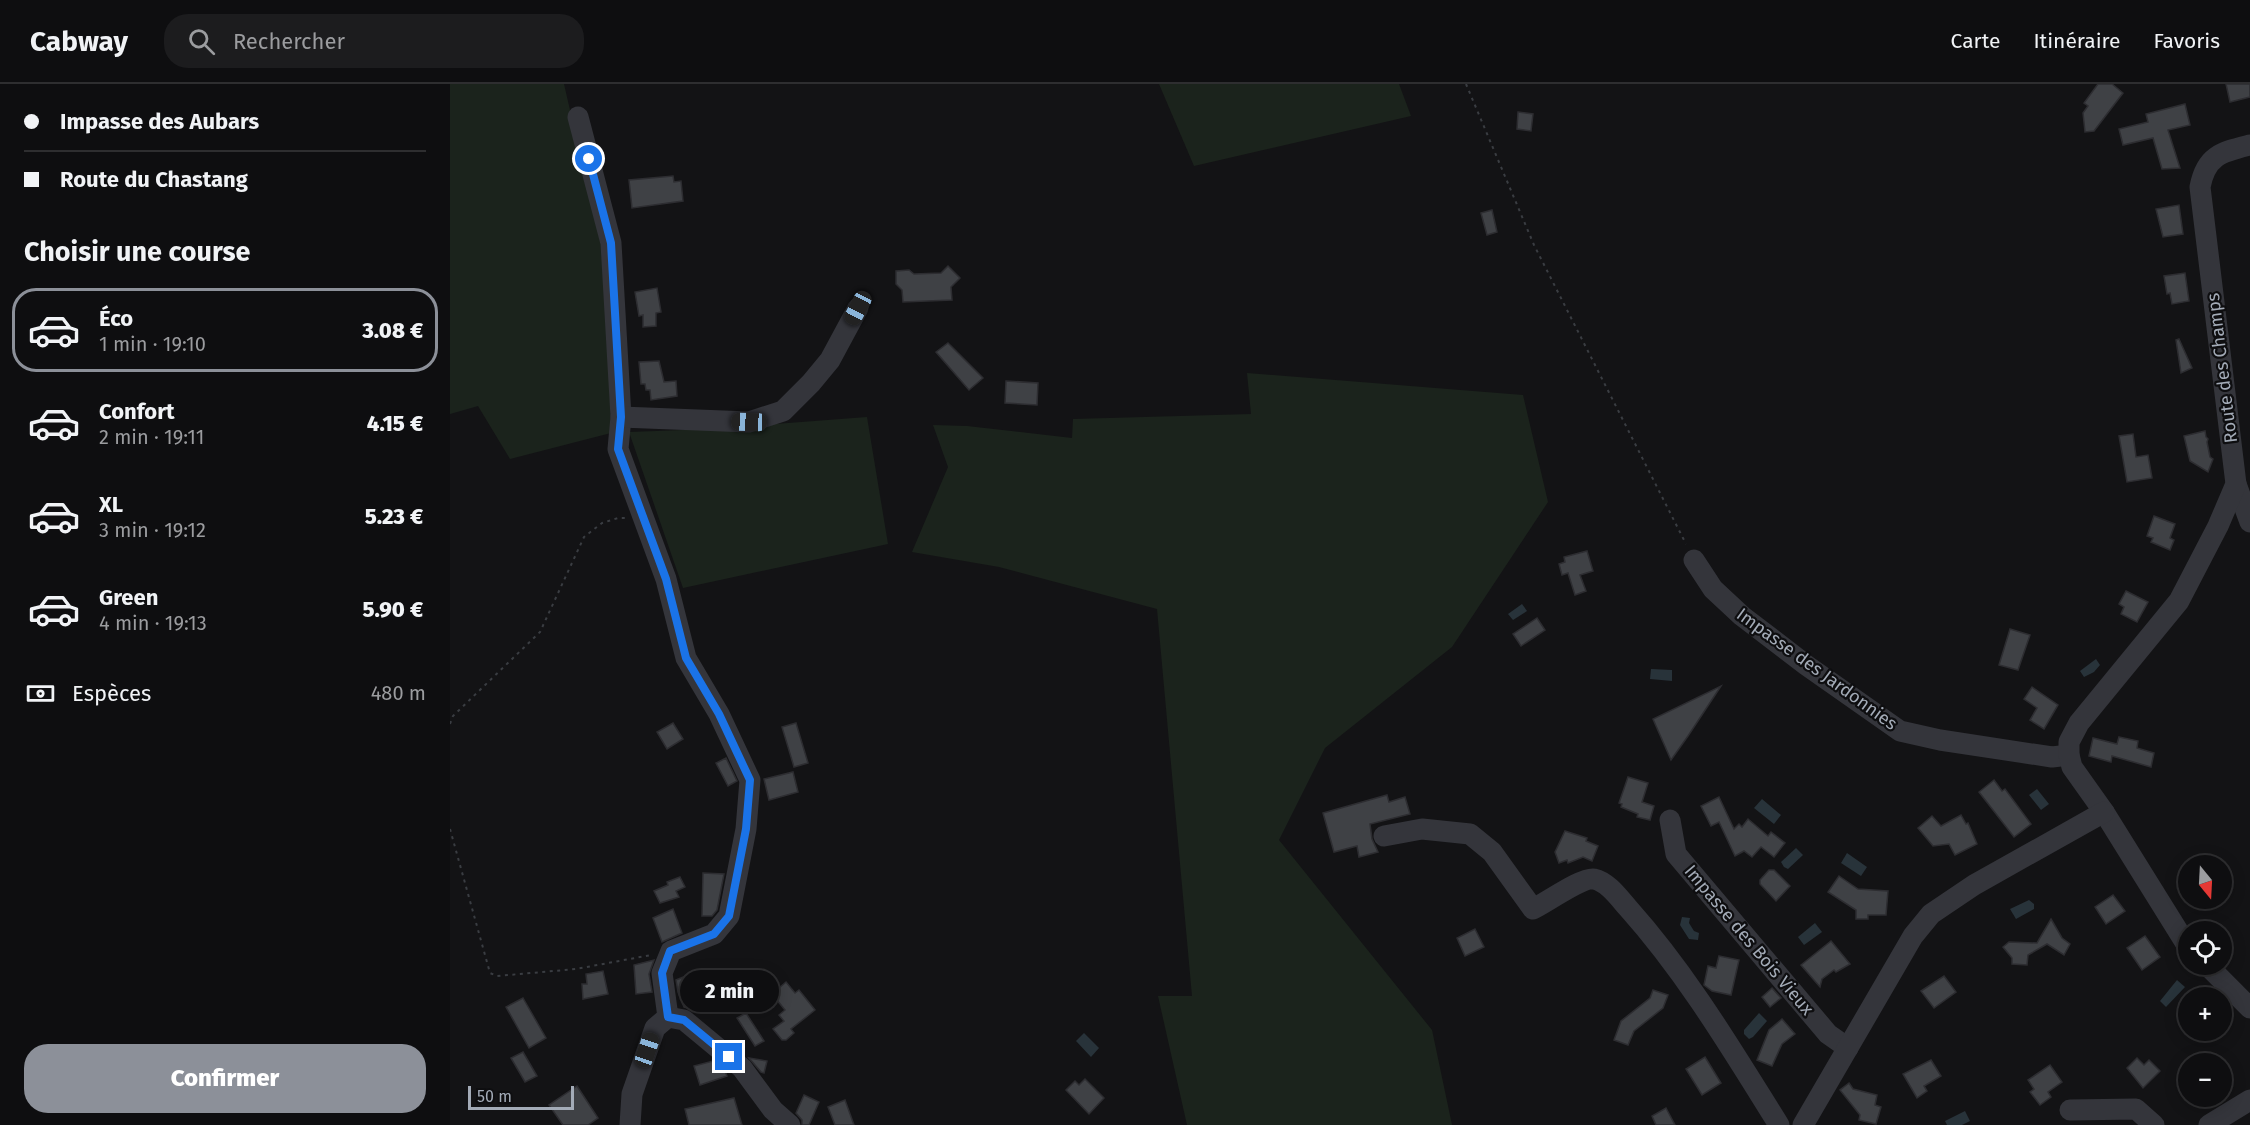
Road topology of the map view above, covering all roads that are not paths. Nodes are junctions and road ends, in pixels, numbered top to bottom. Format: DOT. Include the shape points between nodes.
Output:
graph roads {
  1 [pos="578,117"];
  2 [pos="2250,145"];
  3 [pos="858,308"];
  4 [pos="621,417"];
  5 [pos="2236,484"];
  6 [pos="2250,522"];
  7 [pos="1694,560"];
  8 [pos="2069,755"];
  9 [pos="2104,812"];
  10 [pos="1670,820"];
  11 [pos="1384,836"];
  12 [pos="2178,931"];
  13 [pos="2217,975"];
  14 [pos="2250,1008"];
  15 [pos="668,1017"];
  16 [pos="1848,1048"];
  17 [pos="2250,1100"];
  18 [pos="2070,1110"];
  19 [pos="630,1125"];
  20 [pos="790,1125"];
  21 [pos="1779,1125"];
  22 [pos="1803,1125"];
  23 [pos="2154,1125"];
  24 [pos="2209,1125"];
  1 -- 4 [label="street" via="611,243"];
  2 -- 5 [label="street, Route des Champs" via="2223,152 2204,168 2200,186"];
  3 -- 4 [label="street" via="830,360 783,411 749,422"];
  4 -- 15 [label="street" via="618,449 666,579 686,658 719,714 750,780 746,829 729,916 714,934 670,951 662,973"];
  5 -- 6 [label="street, Route des Champs"];
  5 -- 8 [label="street" via="2179,601 2079,723 2069,741"];
  7 -- 8 [label="street, Impasse des Jardonnies" via="1713,589 1742,616 1900,731 2052,757"];
  8 -- 9 [label="street" via="2072,767"];
  9 -- 12 [label="street"];
  9 -- 16 [label="street" via="1930,914 1913,936"];
  10 -- 16 [label="street, Impasse des Bois Vieux" via="1676,854 1828,1034"];
  11 -- 21 [label="street" via="1422,829 1470,834 1492,852 1533,909 1583,880 1594,879 1610,888 1660,944"];
  13 -- 14 [label="street"];
  15 -- 19 [label="street" via="655,1028 632,1094"];
  15 -- 20 [label="street" via="684,1020 742,1068 773,1110"];
  16 -- 22 [label="street"];
  17 -- 24 [label="street"];
  18 -- 23 [label="street" via="2136,1108"];
}
